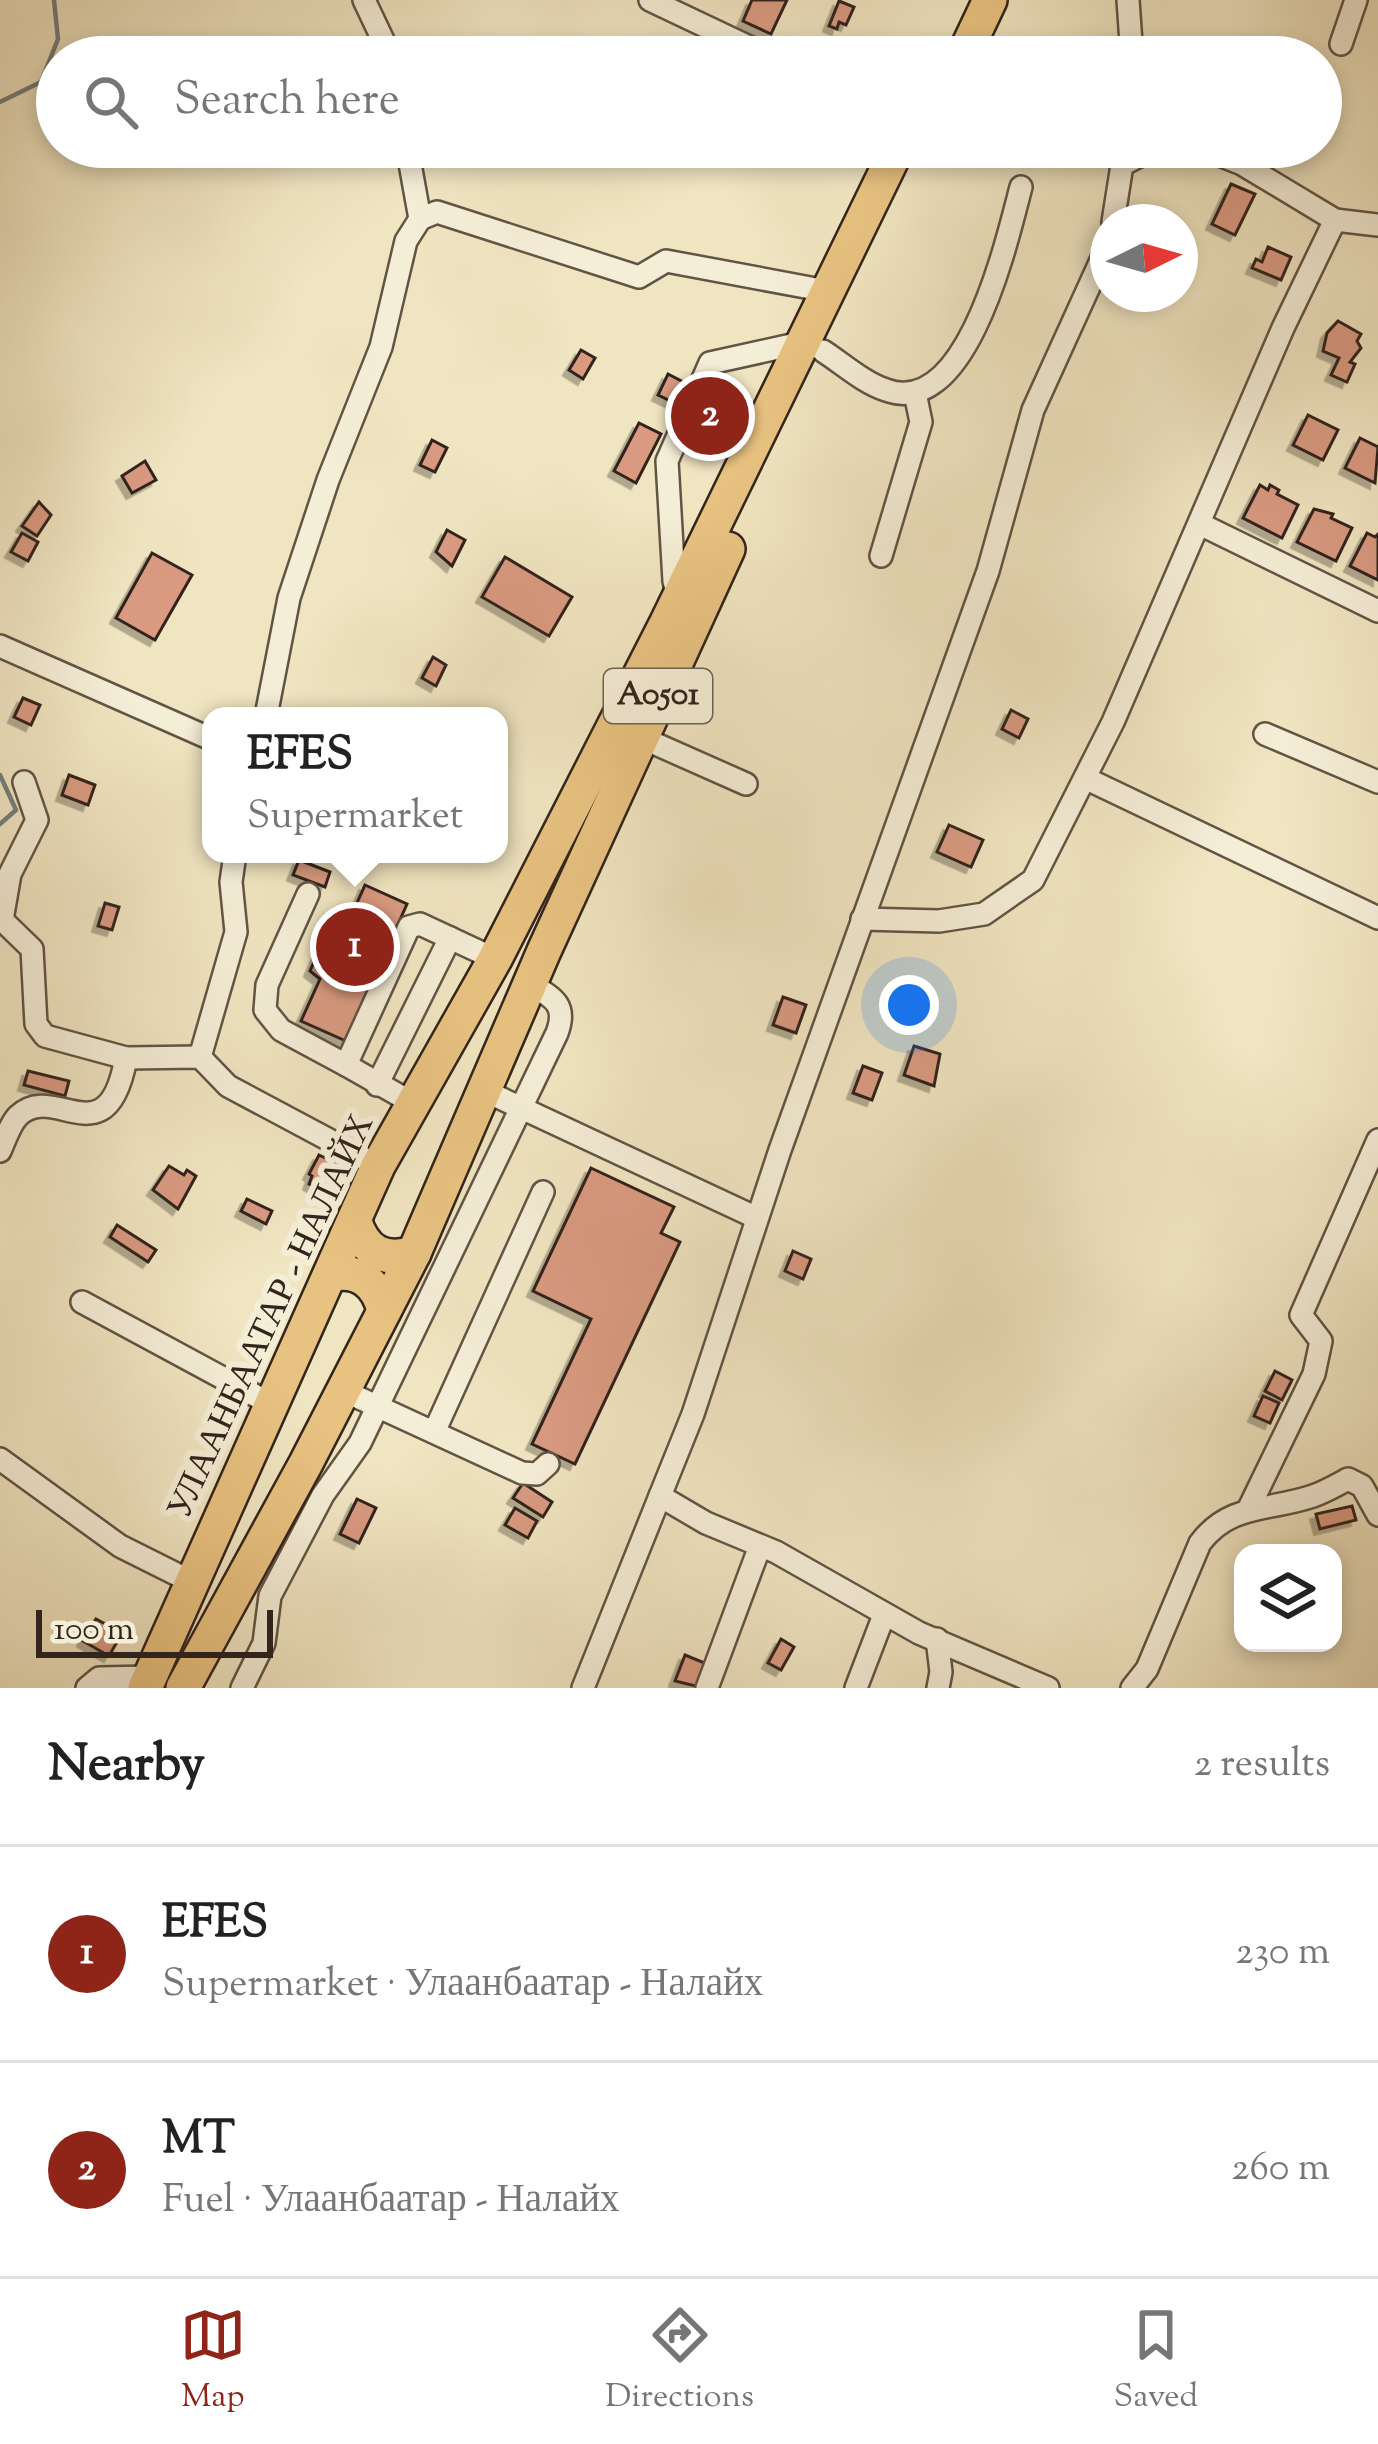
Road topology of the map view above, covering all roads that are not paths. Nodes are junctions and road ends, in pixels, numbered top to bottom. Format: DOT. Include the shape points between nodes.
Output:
graph roads {
  1 [pos="364,0"];
  2 [pos="650,0"];
  3 [pos="966,0"];
  4 [pos="990,0"];
  5 [pos="1128,0"];
  6 [pos="1356,0"];
  7 [pos="381,36"];
  8 [pos="726,36"];
  9 [pos="950,36"];
  10 [pos="973,36"];
  11 [pos="1131,36"];
  12 [pos="1342,41"];
  13 [pos="411,168"];
  14 [pos="888,168"];
  15 [pos="909,168"];
  16 [pos="1122,168"];
  17 [pos="1249,168"];
  18 [pos="1022,188"];
  19 [pos="1116,204"];
  20 [pos="420,219"];
  21 [pos="1335,220"];
  22 [pos="1378,225"];
  23 [pos="1090,285"];
  24 [pos="828,295"];
  25 [pos="814,347"];
  26 [pos="915,393"];
  27 [pos="1200,524"];
  28 [pos="881,556"];
  29 [pos="678,597"];
  30 [pos="1378,611"];
  31 [pos="0,646"];
  32 [pos="268,707"];
  33 [pos="1264,734"];
  34 [pos="202,735"];
  35 [pos="640,737"];
  36 [pos="1087,778"];
  37 [pos="24,782"];
  38 [pos="1378,782"];
  39 [pos="746,784"];
  40 [pos="234,863"];
  41 [pos="308,894"];
  42 [pos="1378,918"];
  43 [pos="1,919"];
  44 [pos="862,919"];
  45 [pos="450,938"];
  46 [pos="495,958"];
  47 [pos="530,984"];
  48 [pos="200,1057"];
  49 [pos="126,1058"];
  50 [pos="346,1065"];
  51 [pos="377,1085"];
  52 [pos="484,1091"];
  53 [pos="416,1105"];
  54 [pos="522,1110"];
  55 [pos="1378,1140"];
  56 [pos="0,1151"];
  57 [pos="378,1166"];
  58 [pos="543,1192"];
  59 [pos="757,1218"];
  60 [pos="355,1222"];
  61 [pos="414,1253"];
  62 [pos="330,1275"];
  63 [pos="82,1302"];
  64 [pos="385,1311"];
  65 [pos="344,1390"];
  66 [pos="272,1405"];
  67 [pos="375,1408"];
  68 [pos="435,1430"];
  69 [pos="0,1460"];
  70 [pos="548,1464"];
  71 [pos="661,1496"];
  72 [pos="1249,1508"];
  73 [pos="1378,1515"];
  74 [pos="760,1546"];
  75 [pos="192,1582"];
  76 [pos="884,1615"];
  77 [pos="937,1639"];
  78 [pos="147,1683"];
  79 [pos="88,1688"];
  80 [pos="183,1688"];
  81 [pos="242,1688"];
  82 [pos="583,1688"];
  83 [pos="706,1688"];
  84 [pos="856,1688"];
  85 [pos="938,1688"];
  86 [pos="1048,1688"];
  87 [pos="1132,1688"];
  1 -- 7 [label="street"];
  2 -- 8 [label="street"];
  3 -- 9 [label="highway"];
  4 -- 10 [label="highway"];
  5 -- 11 [label="street"];
  6 -- 12 [label="street"];
  13 -- 20 [label="street"];
  14 -- 24 [label="highway, УЛААНБААТАР - НАЛАЙХ / A0501"];
  15 -- 25 [label="highway, УЛААНБААТАР - НАЛАЙХ / A0501"];
  16 -- 19 [label="street"];
  17 -- 21 [label="street"];
  18 -- 26 [label="street" via="972,334 938,385"];
  20 -- 24 [label="street" via="437,212 639,278 666,261"];
  20 -- 32 [label="street" via="406,241 381,347 289,598"];
  21 -- 22 [label="street"];
  21 -- 27 [label="street"];
  23 -- 44 [label="street" via="1033,410 988,571"];
  24 -- 25 [label="highway, УЛААНБААТАР - НАЛАЙХ / A0501"];
  25 -- 26 [label="street" via="886,390"];
  25 -- 29 [label="highway, УЛААНБААТАР - НАЛАЙХ / A0501"];
  25 -- 29 [label="street" via="710,363 667,461"];
  25 -- 35 [label="highway, УЛААНБААТАР - НАЛАЙХ / A0501"];
  26 -- 28 [label="street" via="921,422"];
  27 -- 30 [label="street"];
  27 -- 36 [label="street"];
  29 -- 46 [label="highway, УЛААНБААТАР - НАЛАЙХ / A0501"];
  31 -- 34 [label="street"];
  33 -- 38 [label="street"];
  35 -- 39 [label="street"];
  35 -- 47 [label="highway, УЛААНБААТАР - НАЛАЙХ / A0501"];
  36 -- 42 [label="street"];
  36 -- 44 [label="street" via="1033,880 984,914"];
  37 -- 43 [label="street" via="37,820 10,874"];
  40 -- 48 [label="street" via="236,932"];
  41 -- 50 [label="street" via="267,985 266,1010 281,1030"];
  43 -- 49 [label="street" via="32,949 36,1024 45,1036"];
  44 -- 59 [label="street"];
  45 -- 46 [label="street"];
  45 -- 50 [label="street" via="409,927"];
  45 -- 51 [label="street"];
  46 -- 53 [label="highway, УЛААНБААТАР - НАЛАЙХ / A0501"];
  47 -- 52 [label="highway, УЛААНБААТАР - НАЛАЙХ / A0501"];
  47 -- 54 [label="street" via="556,999 562,1022"];
  48 -- 49 [label="street"];
  48 -- 57 [label="street" via="228,1086"];
  49 -- 56 [label="street" via="121,1085 102,1110 32,1107 16,1117"];
  50 -- 51 [label="street"];
  51 -- 53 [label="street"];
  52 -- 54 [label="street"];
  52 -- 61 [label="highway, УЛААНБААТАР - НАЛАЙХ / A0501"];
  53 -- 57 [label="highway, УЛААНБААТАР - НАЛАЙХ / A0501"];
  54 -- 59 [label="street"];
  54 -- 67 [label="street"];
  55 -- 72 [label="street" via="1301,1315 1321,1341 1314,1374"];
  57 -- 60 [label="highway, УЛААНБААТАР - НАЛАЙХ / A0501"];
  58 -- 68 [label="street"];
  59 -- 71 [label="street"];
  60 -- 61 [label="highway" via="376,1253"];
  60 -- 62 [label="highway, УЛААНБААТАР - НАЛАЙХ / A0501"];
  61 -- 64 [label="highway, УЛААНБААТАР - НАЛАЙХ / A0501"];
  62 -- 64 [label="highway" via="372,1284"];
  62 -- 66 [label="highway, УЛААНБААТАР - НАЛАЙХ / A0501"];
  63 -- 66 [label="street"];
  64 -- 65 [label="highway, УЛААНБААТАР - НАЛАЙХ / A0501"];
  65 -- 67 [label="street"];
  65 -- 80 [label="highway, УЛААНБААТАР - НАЛАЙХ / A0501"];
  66 -- 75 [label="highway, УЛААНБААТАР - НАЛАЙХ / A0501"];
  67 -- 68 [label="street"];
  67 -- 81 [label="street" via="270,1596 264,1643"];
  68 -- 70 [label="street" via="522,1473"];
  69 -- 75 [label="street" via="120,1546"];
  71 -- 74 [label="street"];
  71 -- 82 [label="street"];
  72 -- 73 [label="street" via="1311,1497 1348,1479 1362,1486"];
  72 -- 87 [label="street" via="1200,1543"];
  74 -- 76 [label="street"];
  74 -- 83 [label="street"];
  75 -- 78 [label="highway, УЛААНБААТАР - НАЛАЙХ / A0501"];
  76 -- 77 [label="street"];
  76 -- 84 [label="street"];
  77 -- 85 [label="street"];
  77 -- 86 [label="street"];
  78 -- 79 [label="street" via="99,1678"];
}
